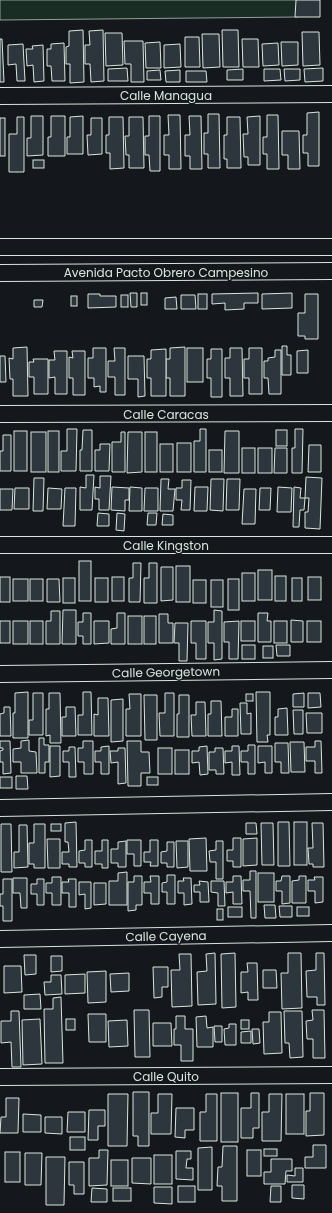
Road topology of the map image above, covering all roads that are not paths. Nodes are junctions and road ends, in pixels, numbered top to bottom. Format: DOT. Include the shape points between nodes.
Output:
graph roads {
  1 [pos="332,94"];
  2 [pos="0,96"];
  3 [pos="0,247"];
  4 [pos="332,247"];
  5 [pos="332,271"];
  6 [pos="0,273"];
  7 [pos="332,413"];
  8 [pos="0,414"];
  9 [pos="0,545"];
  10 [pos="332,545"];
  11 [pos="332,670"];
  12 [pos="0,674"];
  13 [pos="332,802"];
  14 [pos="0,808"];
  15 [pos="332,933"];
  16 [pos="0,939"];
  17 [pos="332,1075"];
  18 [pos="0,1077"];
  1 -- 2 [label="street, Calle Managua"];
  3 -- 4 [label="street, Avenida Pacto Obrero Campesino"];
  5 -- 6 [label="street, Avenida Pacto Obrero Campesino"];
  7 -- 8 [label="street, Calle Caracas"];
  9 -- 10 [label="street, Calle Kingston"];
  11 -- 12 [label="street, Calle Georgetown"];
  13 -- 14 [label="street"];
  15 -- 16 [label="street, Calle Cayena"];
  17 -- 18 [label="street, Calle Quito"];
}
